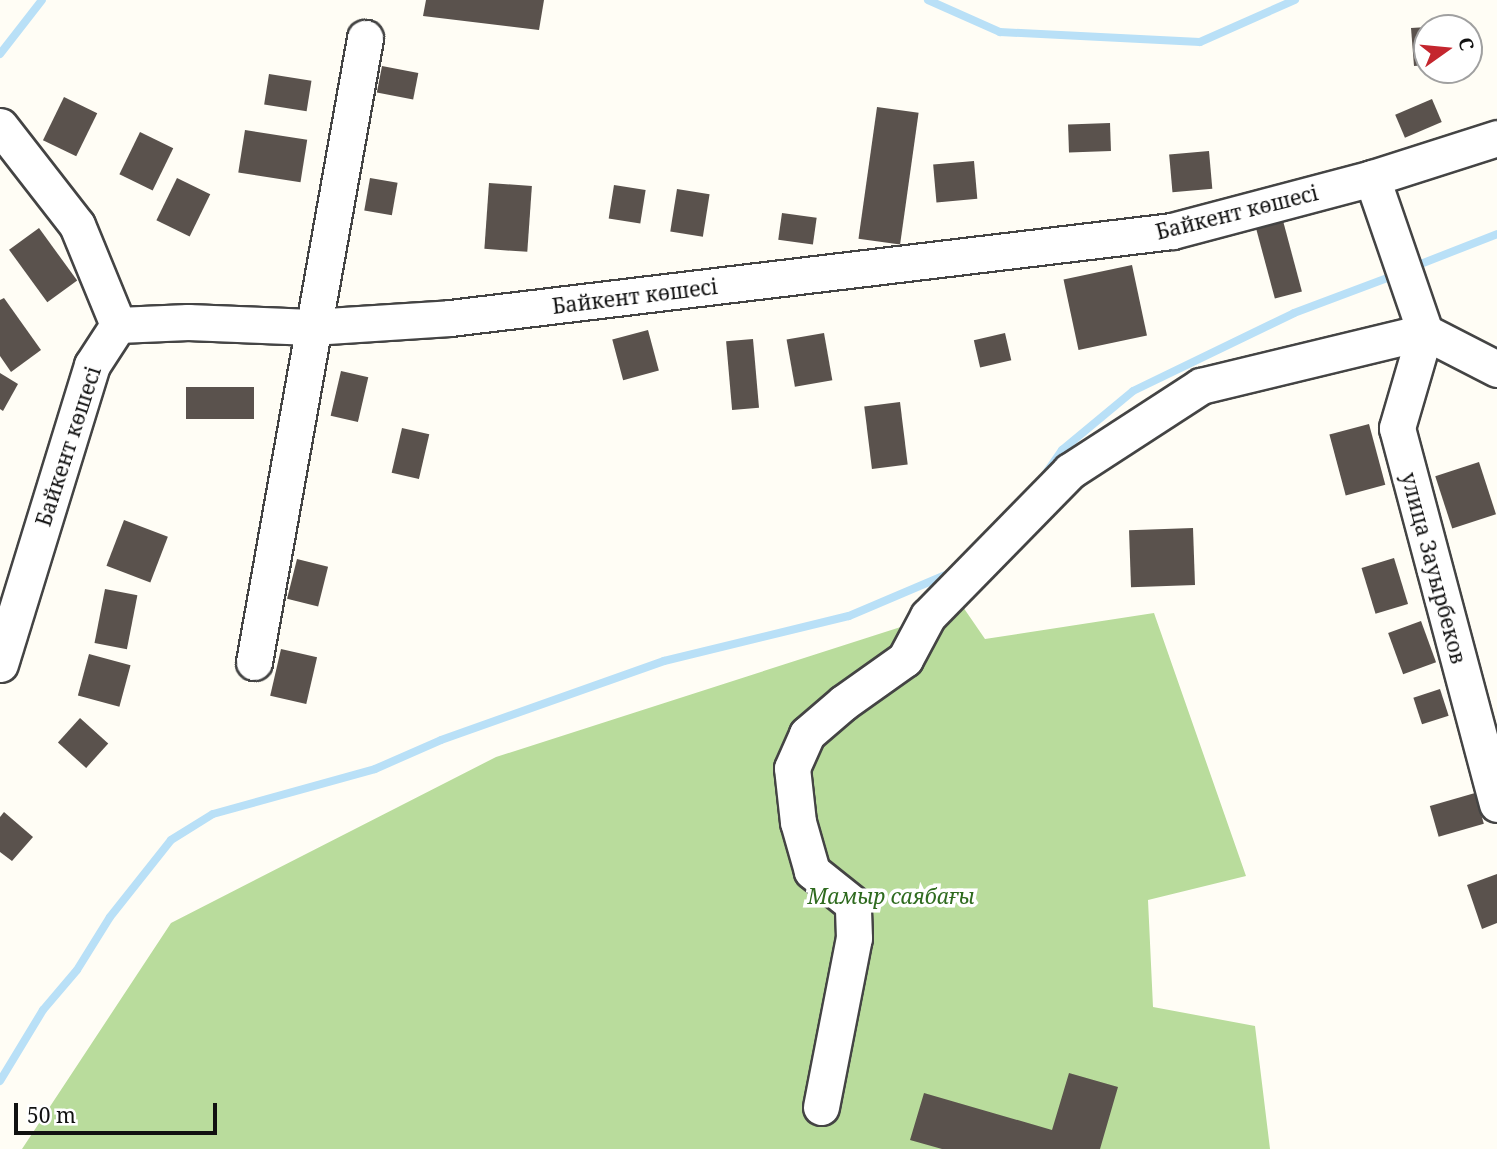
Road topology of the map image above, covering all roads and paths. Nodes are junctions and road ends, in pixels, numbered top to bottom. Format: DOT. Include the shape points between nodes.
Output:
graph roads {
  1 [pos="365,38"];
  2 [pos="0,126"];
  3 [pos="1497,138"];
  4 [pos="1372,178"];
  5 [pos="118,324"];
  6 [pos="313,327"];
  7 [pos="1425,332"];
  8 [pos="1497,369"];
  9 [pos="254,662"];
  10 [pos="0,664"];
  11 [pos="1497,804"];
  12 [pos="821,1107"];
  1 -- 6 [label="street"];
  2 -- 5 [label="street" via="77,225"];
  3 -- 4 [label="street, Байкент көшесі"];
  4 -- 6 [label="street, Байкент көшесі" via="1172,231 450,318"];
  4 -- 7 [label="street"];
  5 -- 6 [label="street, Байкент көшесі"];
  5 -- 10 [label="street, Байкент көшесі" via="92,365"];
  6 -- 9 [label="street"];
  7 -- 8 [label="street"];
  7 -- 11 [label="street, улица Зауырбеков" via="1397,428"];
  7 -- 12 [label="street" via="1201,386 1070,471 928,616 905,659 807,734 792,768 798,822 812,871 853,904 855,938"];
}
